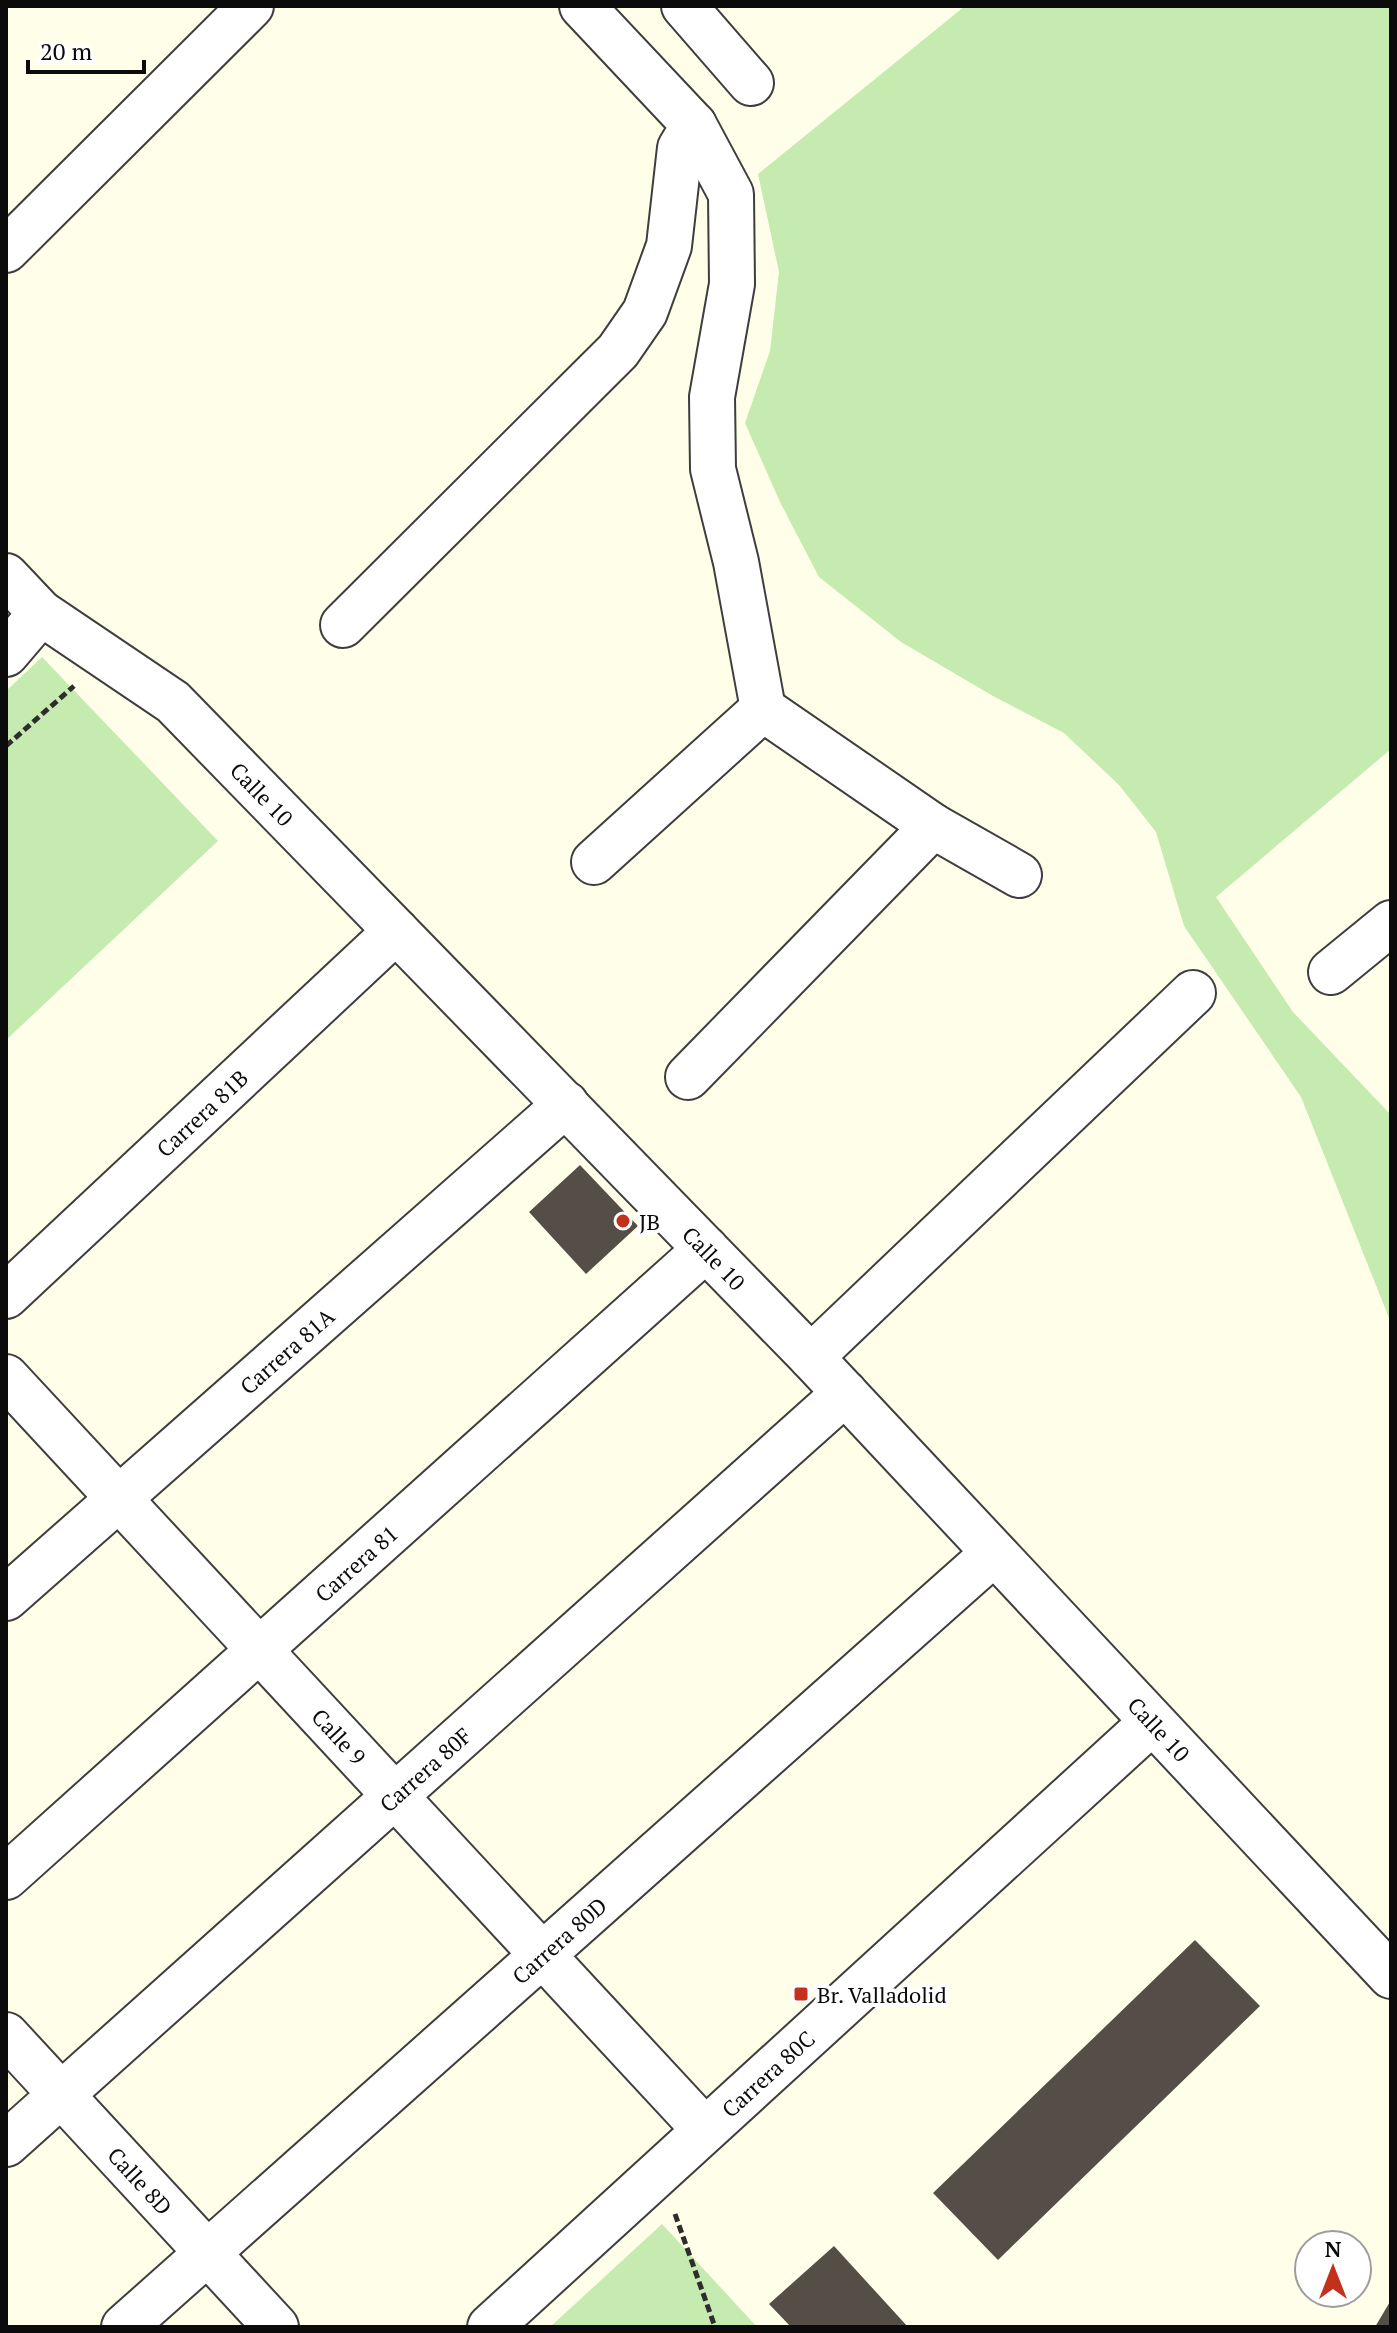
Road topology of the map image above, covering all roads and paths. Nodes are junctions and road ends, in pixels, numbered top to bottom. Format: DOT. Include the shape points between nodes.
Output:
graph roads {
  1 [pos="251,6"];
  2 [pos="582,6"];
  3 [pos="684,6"];
  4 [pos="751,83"];
  5 [pos="694,125"];
  6 [pos="6,250"];
  7 [pos="6,576"];
  8 [pos="41,613"];
  9 [pos="343,625"];
  10 [pos="6,654"];
  11 [pos="107,657"];
  12 [pos="763,709"];
  13 [pos="6,746"];
  14 [pos="933,826"];
  15 [pos="594,862"];
  16 [pos="1019,875"];
  17 [pos="1391,923"];
  18 [pos="396,931"];
  19 [pos="1331,972"];
  20 [pos="1193,993"];
  21 [pos="688,1077"];
  22 [pos="566,1104"];
  23 [pos="706,1249"];
  24 [pos="6,1296"];
  25 [pos="811,1357"];
  26 [pos="6,1377"];
  27 [pos="845,1393"];
  28 [pos="118,1498"];
  29 [pos="994,1553"];
  30 [pos="6,1598"];
  31 [pos="259,1650"];
  32 [pos="1151,1723"];
  33 [pos="394,1795"];
  34 [pos="6,1877"];
  35 [pos="542,1954"];
  36 [pos="1391,1976"];
  37 [pos="6,2035"];
  38 [pos="61,2094"];
  39 [pos="705,2130"];
  40 [pos="6,2144"];
  41 [pos="660,2172"];
  42 [pos="207,2252"];
  43 [pos="124,2327"];
  44 [pos="276,2327"];
  45 [pos="490,2327"];
  46 [pos="715,2327"];
  1 -- 6 [label="street"];
  2 -- 5 [label="street"];
  3 -- 4 [label="street"];
  5 -- 9 [label="street" via="680,148 669,246 645,312 618,351"];
  5 -- 12 [label="street" via="731,194 732,284 712,397 713,469"];
  7 -- 8 [label="street, Calle 10"];
  8 -- 10 [label="street"];
  8 -- 11 [label="street, Calle 10"];
  11 -- 13 [label="path"];
  11 -- 18 [label="street, Calle 10" via="173,702"];
  12 -- 14 [label="street"];
  12 -- 15 [label="street"];
  14 -- 16 [label="street"];
  14 -- 21 [label="street"];
  17 -- 19 [label="street"];
  18 -- 22 [label="street, Calle 10"];
  18 -- 24 [label="street, Carrera 81B"];
  20 -- 25 [label="street"];
  22 -- 23 [label="street, Calle 10"];
  22 -- 28 [label="street, Carrera 81A"];
  23 -- 25 [label="street, Calle 10"];
  23 -- 31 [label="street, Carrera 81"];
  25 -- 27 [label="street, Calle 10"];
  26 -- 28 [label="street, Calle 9"];
  27 -- 29 [label="street, Calle 10"];
  27 -- 33 [label="street, Carrera 80F"];
  28 -- 30 [label="street, Carrera 81A"];
  28 -- 31 [label="street, Calle 9"];
  29 -- 32 [label="street, Calle 10"];
  29 -- 35 [label="street, Carrera 80D"];
  31 -- 33 [label="street, Calle 9"];
  31 -- 34 [label="street, Carrera 81"];
  32 -- 36 [label="street, Calle 10"];
  32 -- 39 [label="street, Carrera 80C"];
  33 -- 35 [label="street, Calle 9"];
  33 -- 38 [label="street, Carrera 80F"];
  35 -- 39 [label="street, Calle 9"];
  35 -- 42 [label="street, Carrera 80D"];
  37 -- 38 [label="street, Calle 8D"];
  38 -- 40 [label="street, Carrera 80F"];
  38 -- 42 [label="street, Calle 8D"];
  39 -- 41 [label="street, Carrera 80C"];
  41 -- 45 [label="street, Carrera 80C"];
  41 -- 46 [label="path"];
  42 -- 43 [label="street, Carrera 80D"];
  42 -- 44 [label="street, Calle 8D"];
}
